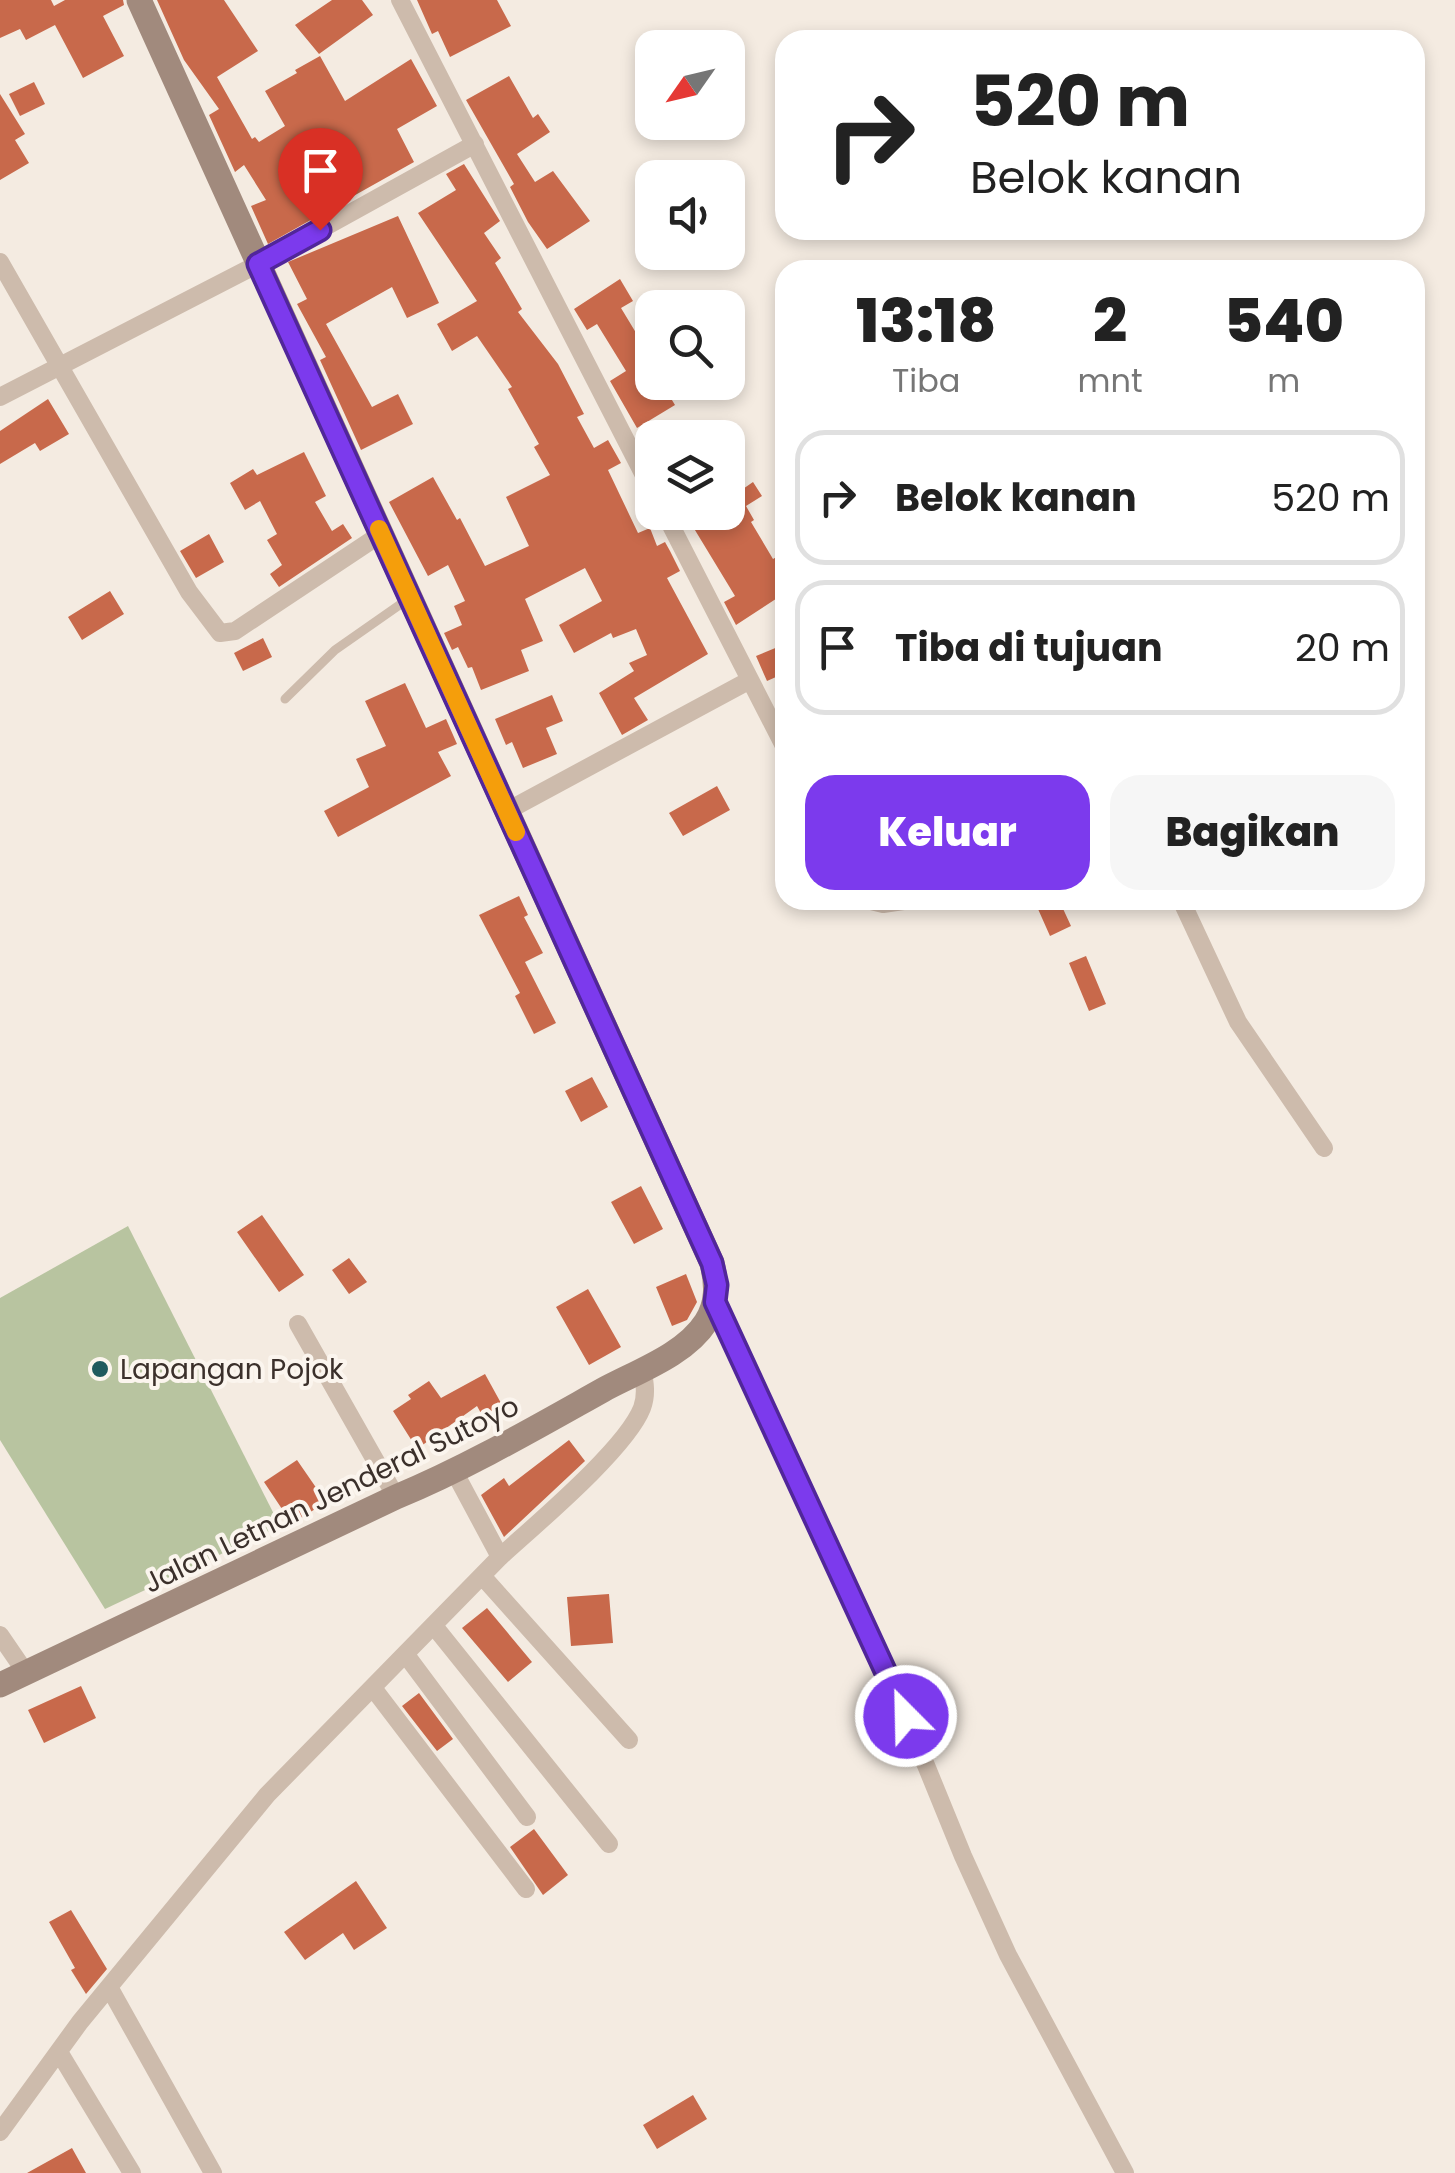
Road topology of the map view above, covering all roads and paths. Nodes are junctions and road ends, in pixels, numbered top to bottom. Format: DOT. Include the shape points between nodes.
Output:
graph roads {
  1 [pos="139,0"];
  2 [pos="400,0"];
  3 [pos="474,144"];
  4 [pos="0,262"];
  5 [pos="258,264"];
  6 [pos="60,366"];
  7 [pos="0,397"];
  8 [pos="635,458"];
  9 [pos="673,530"];
  10 [pos="381,534"];
  11 [pos="410,597"];
  12 [pos="750,680"];
  13 [pos="285,699"];
  14 [pos="775,729"];
  15 [pos="507,811"];
  16 [pos="1186,910"];
  17 [pos="1324,1148"];
  18 [pos="715,1302"];
  19 [pos="298,1324"];
  20 [pos="642,1369"];
  21 [pos="455,1473"];
  22 [pos="396,1497"];
  23 [pos="500,1557"];
  24 [pos="483,1577"];
  25 [pos="434,1626"];
  26 [pos="0,1635"];
  27 [pos="406,1655"];
  28 [pos="26,1674"];
  29 [pos="0,1685"];
  30 [pos="374,1688"];
  31 [pos="629,1740"];
  32 [pos="527,1816"];
  33 [pos="608,1844"];
  34 [pos="526,1889"];
  35 [pos="109,1987"];
  36 [pos="58,2052"];
  37 [pos="0,2132"];
  38 [pos="132,2173"];
  39 [pos="213,2173"];
  40 [pos="1125,2173"];
  1 -- 5 [label="street"];
  2 -- 3 [label="street"];
  3 -- 5 [label="street"];
  3 -- 8 [label="street"];
  4 -- 6 [label="street"];
  5 -- 6 [label="street"];
  5 -- 10 [label="street"];
  6 -- 7 [label="street"];
  6 -- 10 [label="street" via="189,592 220,634 235,631"];
  9 -- 12 [label="street"];
  10 -- 11 [label="street"];
  11 -- 13 [label="lane" via="336,650"];
  11 -- 15 [label="street"];
  12 -- 14 [label="street"];
  12 -- 15 [label="street"];
  15 -- 18 [label="street" via="712,1263"];
  16 -- 17 [label="street" via="1238,1022"];
  18 -- 20 [label="street, Jalan Letnan Jenderal Sutoyo" via="684,1346"];
  18 -- 40 [label="street" via="880,1655 1008,1956"];
  19 -- 22 [label="street"];
  20 -- 21 [label="street, Jalan Letnan Jenderal Sutoyo"];
  20 -- 23 [label="street" via="646,1387 630,1428"];
  21 -- 22 [label="street, Jalan Letnan Jenderal Sutoyo"];
  21 -- 23 [label="street"];
  22 -- 28 [label="street, Jalan Letnan Jenderal Sutoyo"];
  23 -- 24 [label="street"];
  24 -- 25 [label="street"];
  24 -- 31 [label="street"];
  25 -- 27 [label="street"];
  25 -- 33 [label="street"];
  26 -- 28 [label="street"];
  27 -- 30 [label="street"];
  27 -- 32 [label="street"];
  28 -- 29 [label="street, Jalan Letnan Jenderal Sutoyo"];
  30 -- 34 [label="street"];
  30 -- 35 [label="street" via="268,1795"];
  35 -- 36 [label="street"];
  35 -- 39 [label="street"];
  36 -- 37 [label="street"];
  36 -- 38 [label="street"];
}
